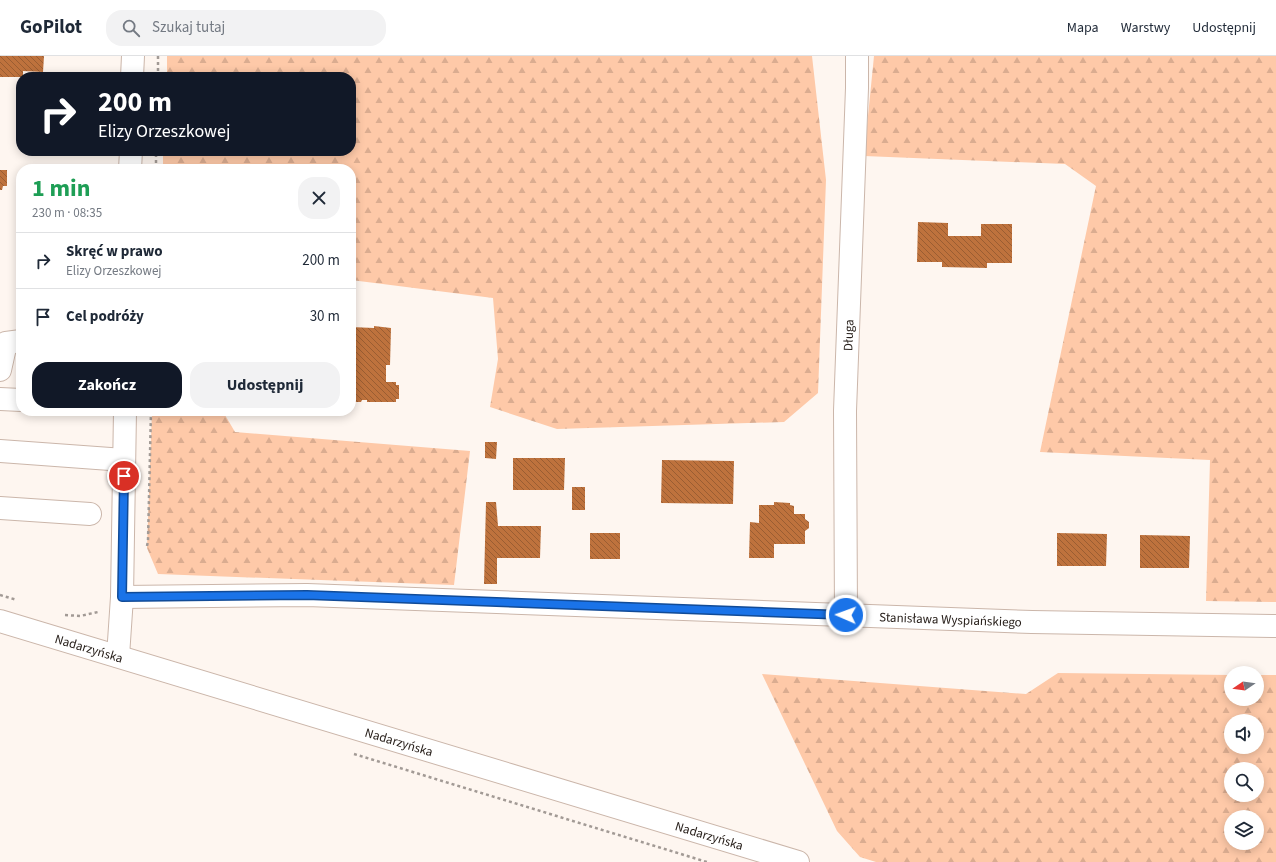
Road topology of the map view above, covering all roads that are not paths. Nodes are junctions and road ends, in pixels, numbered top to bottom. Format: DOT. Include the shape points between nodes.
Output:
graph roads {
  1 [pos="132,56"];
  2 [pos="857,56"];
  3 [pos="132,72"];
  4 [pos="16,342"];
  5 [pos="0,370"];
  6 [pos="0,399"];
  7 [pos="16,400"];
  8 [pos="125,416"];
  9 [pos="0,451"];
  10 [pos="124,460"];
  11 [pos="0,508"];
  12 [pos="90,514"];
  13 [pos="122,597"];
  14 [pos="846,615"];
  15 [pos="0,621"];
  16 [pos="1276,626"];
  17 [pos="118,656"];
  18 [pos="797,862"];
  1 -- 3 [label="street"];
  2 -- 14 [label="street, Długa" via="845,411"];
  4 -- 5 [label="street" via="6,343"];
  6 -- 7 [label="street"];
  8 -- 10 [label="street"];
  9 -- 10 [label="street"];
  10 -- 13 [label="street"];
  11 -- 12 [label="street"];
  13 -- 14 [label="street, Stanisława Wyspiańskiego" via="307,595"];
  13 -- 17 [label="street"];
  14 -- 16 [label="street, Stanisława Wyspiańskiego" via="1032,622"];
  15 -- 17 [label="street, Nadarzyńska"];
  17 -- 18 [label="street, Nadarzyńska"];
}
